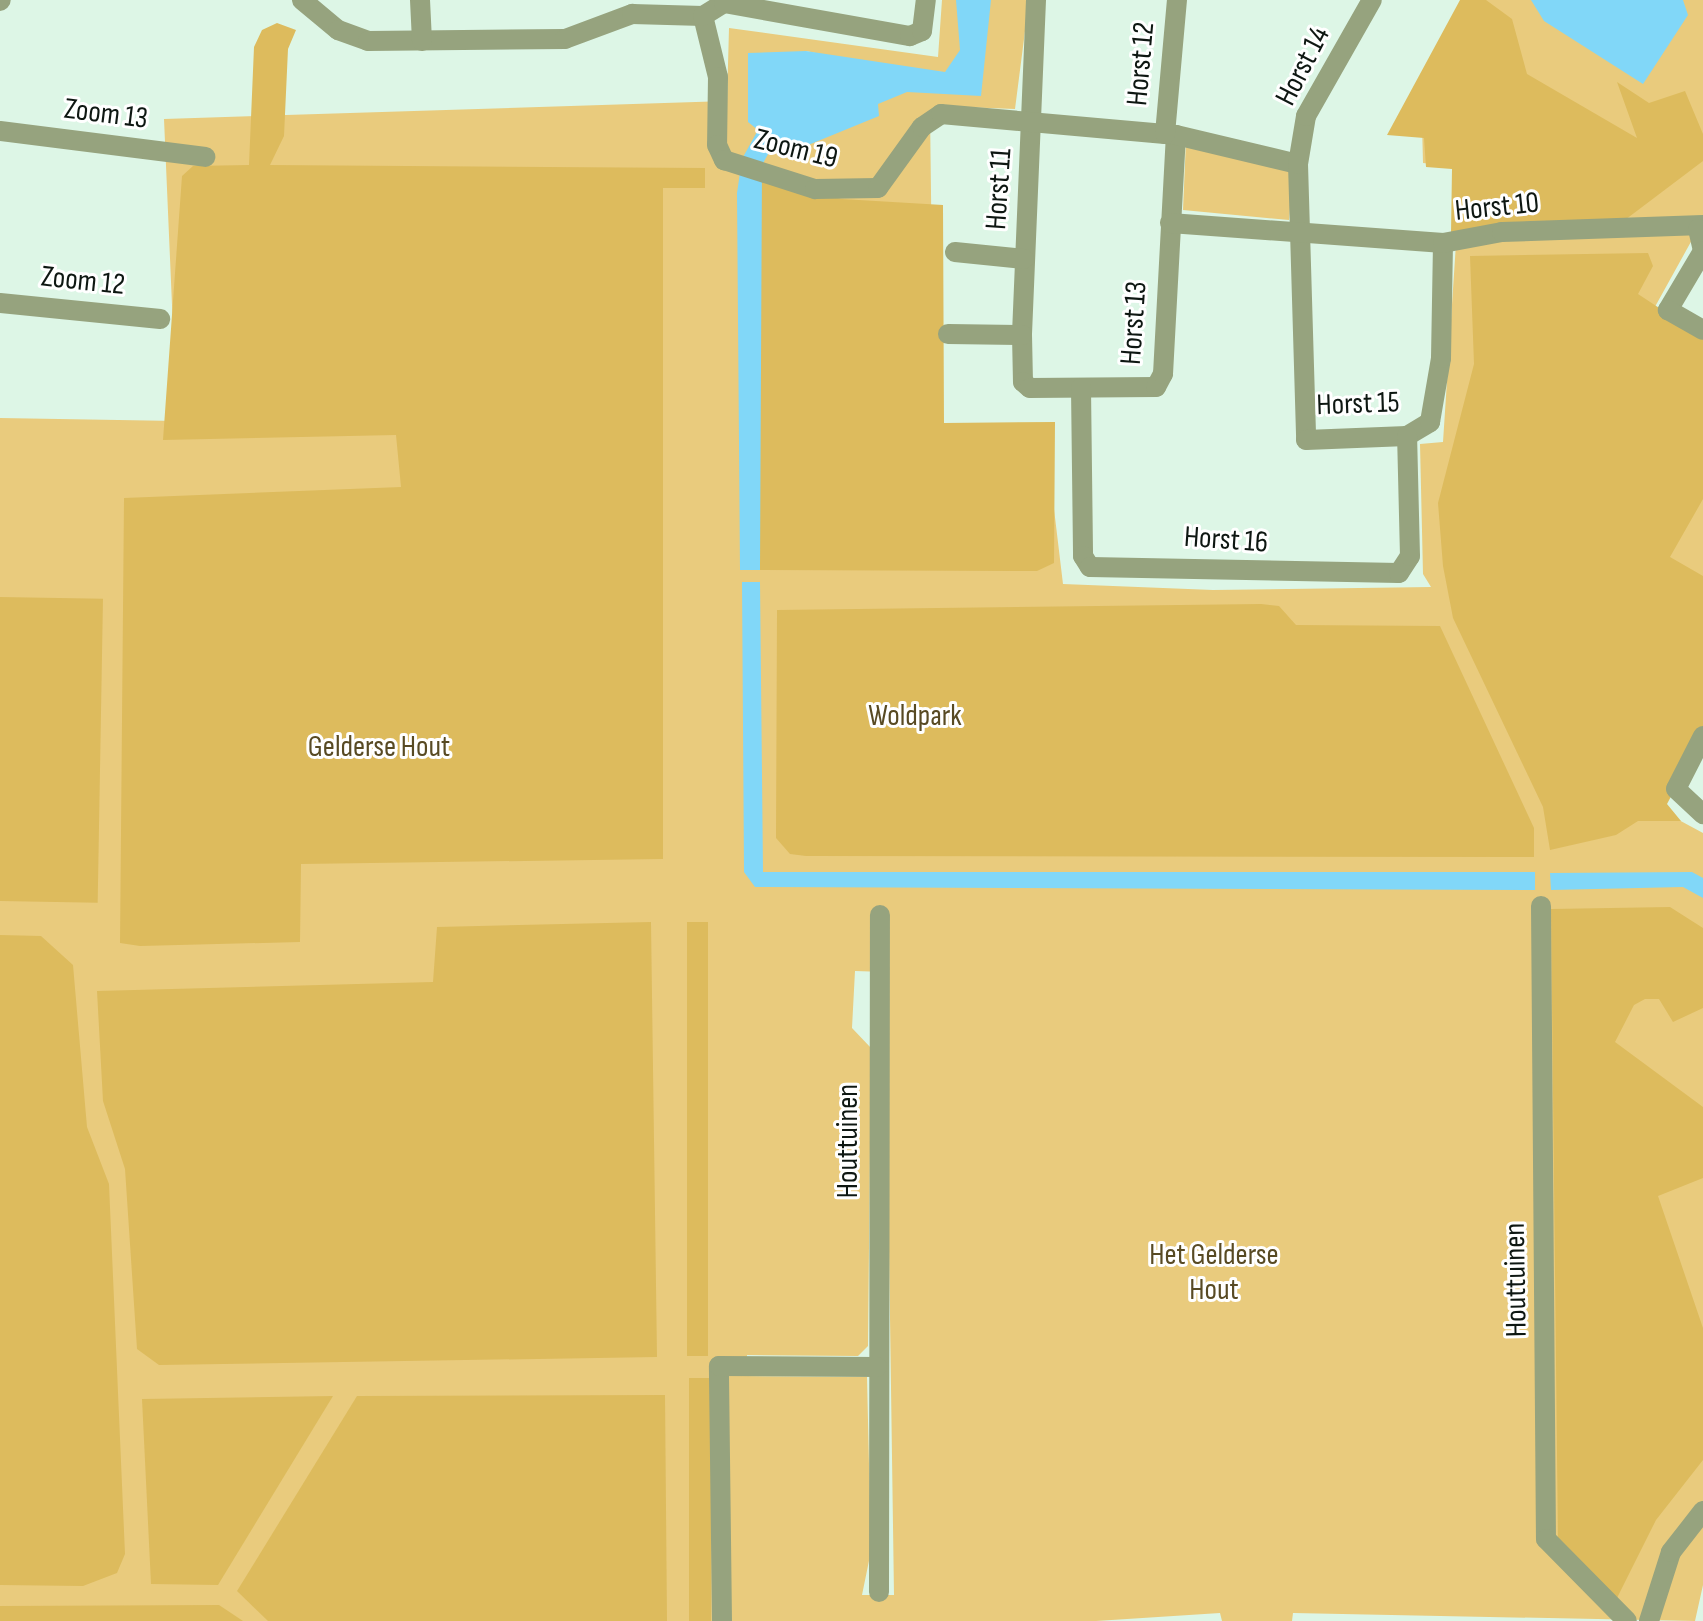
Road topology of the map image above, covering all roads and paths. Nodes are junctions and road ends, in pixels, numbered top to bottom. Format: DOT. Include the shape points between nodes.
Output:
graph roads {
  1 [pos="302,0"];
  2 [pos="420,0"];
  3 [pos="926,0"];
  4 [pos="1036,0"];
  5 [pos="1177,0"];
  6 [pos="1372,0"];
  7 [pos="724,1"];
  8 [pos="703,16"];
  9 [pos="422,41"];
  10 [pos="1034,122"];
  11 [pos="922,127"];
  12 [pos="0,131"];
  13 [pos="1170,135"];
  14 [pos="205,157"];
  15 [pos="1298,164"];
  16 [pos="1170,223"];
  17 [pos="1700,227"];
  18 [pos="1297,235"];
  19 [pos="1443,243"];
  20 [pos="955,252"];
  21 [pos="1024,259"];
  22 [pos="0,303"];
  23 [pos="160,319"];
  24 [pos="1703,330"];
  25 [pos="948,334"];
  26 [pos="1022,335"];
  27 [pos="1030,388"];
  28 [pos="1081,388"];
  29 [pos="1407,436"];
  30 [pos="1703,736"];
  31 [pos="1703,814"];
  32 [pos="1541,906"];
  33 [pos="880,915"];
  34 [pos="877,1367"];
  35 [pos="1703,1511"];
  36 [pos="879,1592"];
  37 [pos="722,1621"];
  38 [pos="1627,1621"];
  39 [pos="1649,1621"];
  1 -- 9 [label="street" via="338,30 368,41"];
  2 -- 9 [label="street"];
  3 -- 7 [label="street" via="922,31 910,36"];
  4 -- 10 [label="street, Horst 11" via="1026,107"];
  5 -- 13 [label="street, Horst 12"];
  6 -- 15 [label="street, Horst 14" via="1306,116"];
  7 -- 8 [label="street"];
  8 -- 9 [label="street" via="632,14 565,39"];
  8 -- 11 [label="street, Zoom 19" via="718,77 717,145 729,163 834,193 878,188"];
  10 -- 11 [label="street, Horst 11" via="941,114"];
  10 -- 13 [label="street"];
  10 -- 21 [label="street, Horst 11"];
  12 -- 14 [label="street, Zoom 13"];
  13 -- 15 [label="street"];
  13 -- 16 [label="street, Horst 13"];
  15 -- 18 [label="street"];
  16 -- 18 [label="street, Horst 10"];
  16 -- 28 [label="street, Horst 13" via="1163,374 1156,387"];
  17 -- 19 [label="street, Horst 10" via="1502,232"];
  17 -- 24 [label="street" via="1703,251 1668,310"];
  18 -- 19 [label="street, Horst 10"];
  18 -- 29 [label="street, Horst 15" via="1306,440"];
  19 -- 29 [label="street, Horst 15" via="1441,358 1430,422"];
  20 -- 21 [label="street, Horst 11"];
  21 -- 26 [label="street, Horst 11"];
  22 -- 23 [label="street, Zoom 12"];
  25 -- 26 [label="street"];
  26 -- 27 [label="street, Horst 11"];
  27 -- 28 [label="street, Horst 13"];
  28 -- 29 [label="street, Horst 16" via="1083,556 1090,567 1399,573 1410,556"];
  30 -- 31 [label="street" via="1676,789"];
  32 -- 38 [label="street, Houttuinen" via="1546,1539"];
  33 -- 34 [label="street, Houttuinen"];
  34 -- 36 [label="street, Houttuinen"];
  34 -- 37 [label="street" via="719,1366"];
  35 -- 39 [label="street" via="1671,1552"];
}
